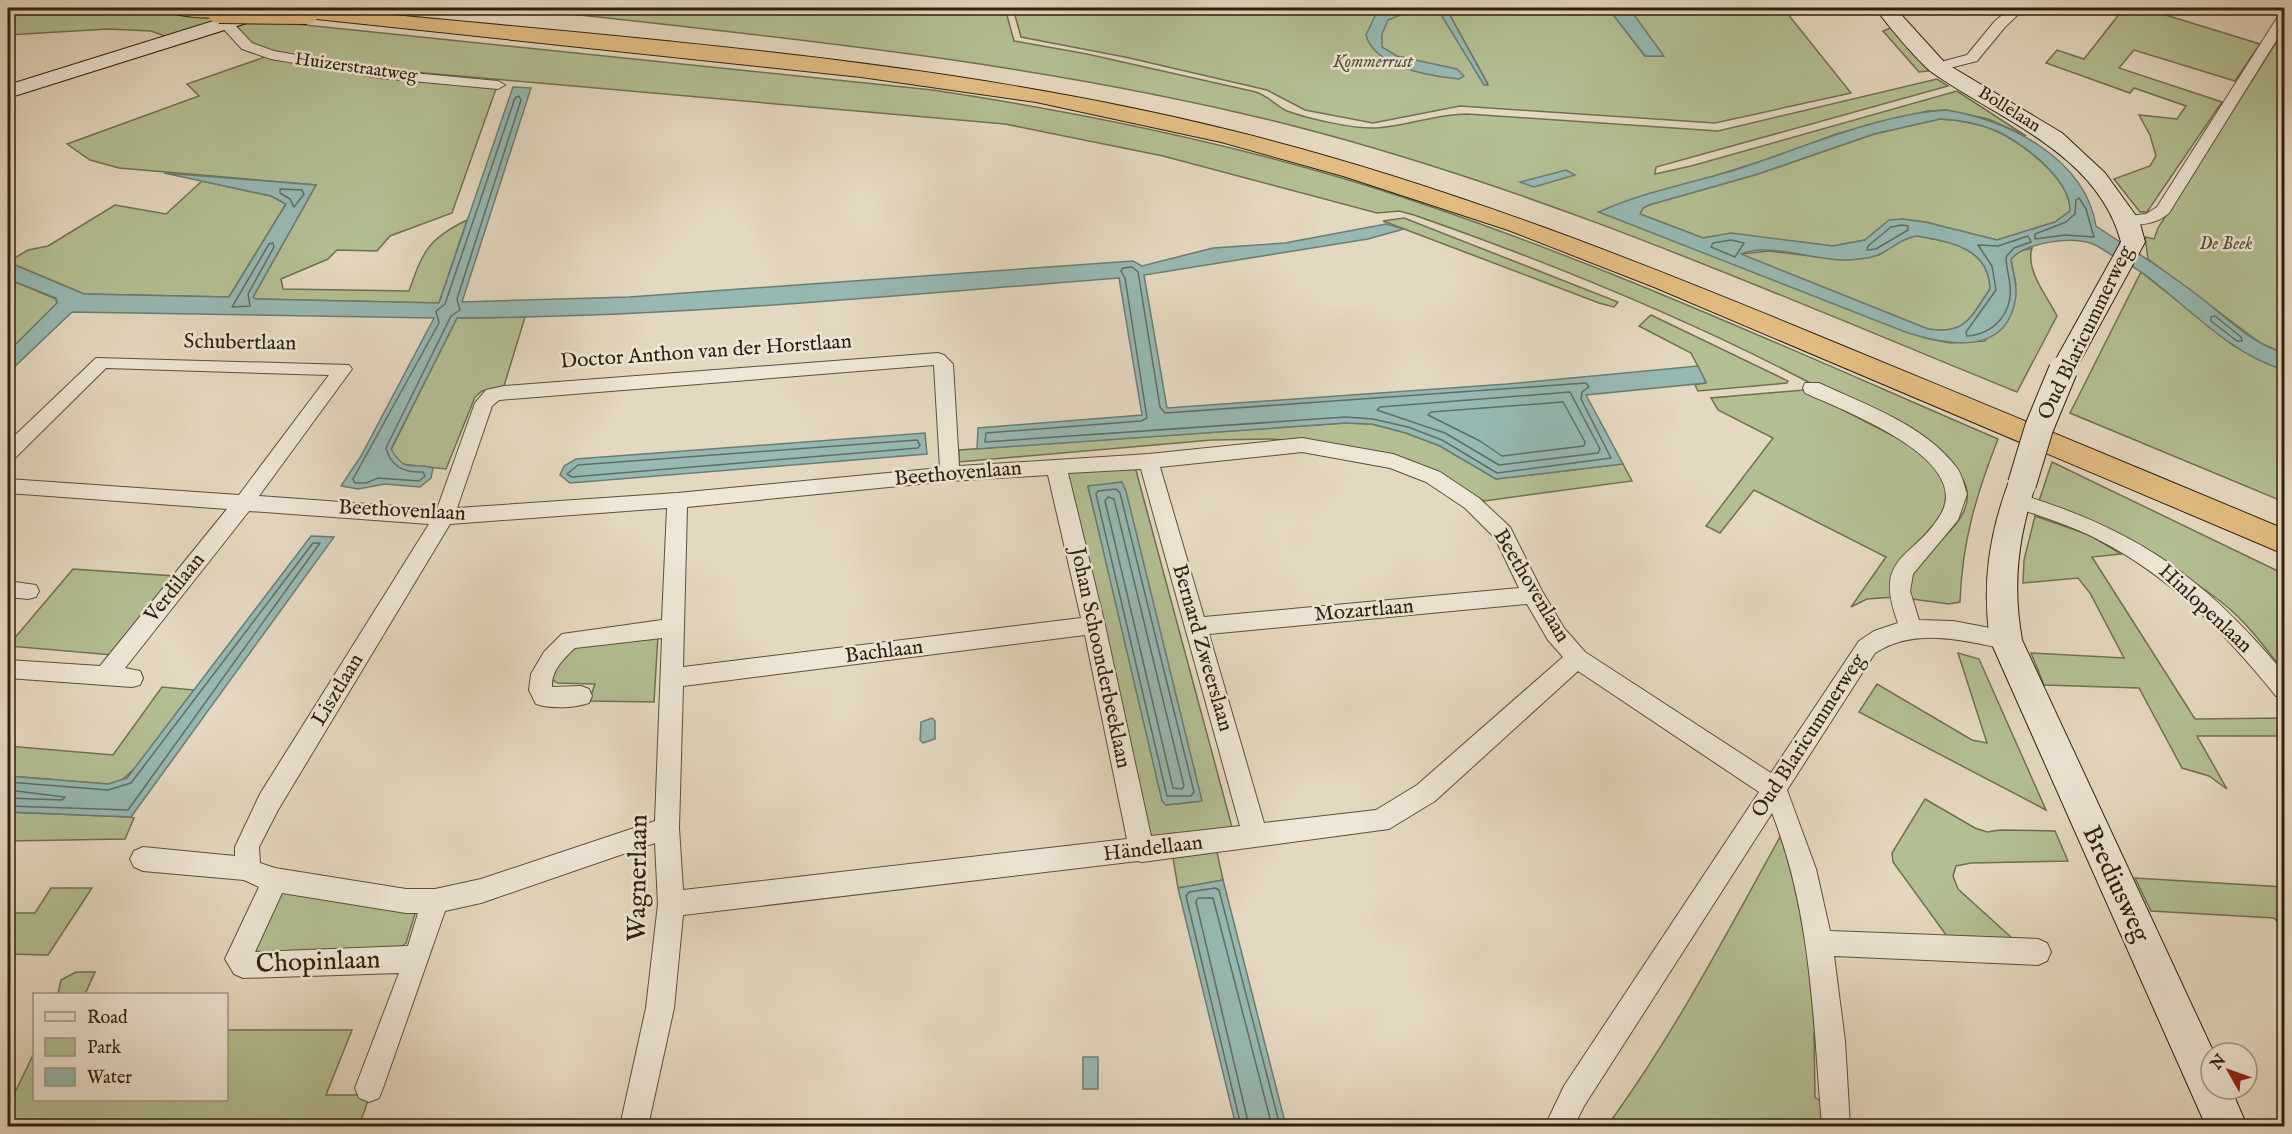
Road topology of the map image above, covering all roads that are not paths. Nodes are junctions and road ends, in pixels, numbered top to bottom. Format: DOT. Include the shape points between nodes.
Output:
graph roads {
  1 [pos="176,8"];
  2 [pos="268,8"];
  3 [pos="275,8"];
  4 [pos="406,8"];
  5 [pos="1886,8"];
  6 [pos="2018,8"];
  7 [pos="307,12"];
  8 [pos="222,17"];
  9 [pos="2284,18"];
  10 [pos="1938,67"];
  11 [pos="498,85"];
  12 [pos="8,92"];
  13 [pos="2127,242"];
  14 [pos="1812,388"];
  15 [pos="2071,452"];
  16 [pos="8,453"];
  17 [pos="1149,461"];
  18 [pos="1056,466"];
  19 [pos="950,474"];
  20 [pos="8,486"];
  21 [pos="2019,492"];
  22 [pos="676,500"];
  23 [pos="244,501"];
  24 [pos="444,517"];
  25 [pos="2284,518"];
  26 [pos="2284,542"];
  27 [pos="2284,565"];
  28 [pos="1533,595"];
  29 [pos="1094,625"];
  30 [pos="1195,627"];
  31 [pos="674,628"];
  32 [pos="1911,628"];
  33 [pos="2006,640"];
  34 [pos="1577,658"];
  35 [pos="8,669"];
  36 [pos="106,675"];
  37 [pos="132,678"];
  38 [pos="673,678"];
  39 [pos="2284,689"];
  40 [pos="581,696"];
  41 [pos="1775,789"];
  42 [pos="667,828"];
  43 [pos="1255,836"];
  44 [pos="1142,851"];
  45 [pos="143,859"];
  46 [pos="248,868"];
  47 [pos="275,880"];
  48 [pos="435,901"];
  49 [pos="671,904"];
  50 [pos="1821,943"];
  51 [pos="2038,952"];
  52 [pos="417,959"];
  53 [pos="369,1088"];
  54 [pos="634,1126"];
  55 [pos="1559,1126"];
  56 [pos="1836,1126"];
  57 [pos="2227,1126"];
  1 -- 8 [label="highway"];
  2 -- 7 [label="highway, bridge"];
  3 -- 8 [label="main road"];
  4 -- 25 [label="highway" via="977,71 1115,95 1282,134 1445,180 1613,241"];
  5 -- 10 [label="main road, Bollelaan"];
  6 -- 10 [label="street" via="1972,58"];
  7 -- 8 [label="highway, bridge"];
  7 -- 15 [label="highway" via="891,74 1036,95 1225,136 1352,171 1517,225 1663,281"];
  8 -- 11 [label="street, Huizerstraatweg" via="247,46 271,55 380,74"];
  8 -- 12 [label="main road"];
  9 -- 13 [label="street, Oud Blaricummerweg" via="2163,210 2148,219"];
  10 -- 13 [label="main road, Bollelaan" via="2054,138 2097,178"];
  13 -- 21 [label="main road, Oud Blaricummerweg, bridge" via="2063,370"];
  14 -- 32 [label="street" via="1906,435 1930,452 1953,475 1958,486 1955,508 1904,569 1899,581"];
  15 -- 26 [label="highway"];
  15 -- 27 [label="highway"];
  16 -- 23 [label="street, Schubertlaan" via="102,362 343,369"];
  17 -- 18 [label="street, Beethovenlaan"];
  17 -- 28 [label="street, Beethovenlaan" via="1302,445 1393,461 1433,477 1472,503 1503,533"];
  17 -- 30 [label="street, Bernard Zweerslaan"];
  18 -- 19 [label="street, Beethovenlaan"];
  18 -- 29 [label="street, Johan Schoonderbeeklaan"];
  19 -- 22 [label="street, Beethovenlaan"];
  19 -- 24 [label="street, Doctor Anthon van der Horstlaan" via="944,364 938,359 504,392 484,403"];
  20 -- 23 [label="street, Beethovenlaan"];
  21 -- 33 [label="main road, Oud Blaricummerweg" via="2003,552 1999,597"];
  21 -- 39 [label="street, Hinlopenlaan" via="2105,534 2165,570 2230,628"];
  22 -- 24 [label="street, Beethovenlaan"];
  22 -- 31 [label="street, Wagnerlaan"];
  23 -- 24 [label="street, Beethovenlaan"];
  23 -- 36 [label="street, Verdilaan"];
  24 -- 46 [label="street, Lisztlaan" via="269,802 247,847"];
  28 -- 30 [label="street, Mozartlaan"];
  28 -- 34 [label="street, Beethovenlaan" via="1556,634"];
  29 -- 38 [label="street, Bachlaan"];
  29 -- 44 [label="street, Johan Schoonderbeeklaan"];
  30 -- 43 [label="street, Bernard Zweerslaan"];
  31 -- 38 [label="street, Wagnerlaan"];
  31 -- 40 [label="street" via="570,640 556,650 540,682 540,692 544,697"];
  32 -- 33 [label="street, Oud Blaricummerweg"];
  32 -- 41 [label="street, Oud Blaricummerweg" via="1892,631 1867,647"];
  33 -- 57 [label="main road, Brediusweg"];
  34 -- 41 [label="street, Beethovenlaan"];
  34 -- 43 [label="street, Händellaan" via="1425,794 1380,820"];
  35 -- 36 [label="street"];
  36 -- 37 [label="street"];
  38 -- 42 [label="street, Wagnerlaan"];
  41 -- 50 [label="street" via="1786,815"];
  41 -- 55 [label="street, Oud Blaricummerweg" via="1574,1096"];
  42 -- 48 [label="street" via="481,891"];
  42 -- 49 [label="street, Wagnerlaan"];
  43 -- 44 [label="street, Händellaan"];
  44 -- 49 [label="street, Händellaan"];
  45 -- 46 [label="street"];
  46 -- 47 [label="street"];
  47 -- 48 [label="street" via="406,901"];
  47 -- 52 [label="street, Chopinlaan" via="238,958 243,964"];
  48 -- 52 [label="street, Chopinlaan"];
  49 -- 54 [label="street, Wagnerlaan" via="660,1008"];
  50 -- 51 [label="street"];
  50 -- 56 [label="street"];
  52 -- 53 [label="street, Chopinlaan"];
}
